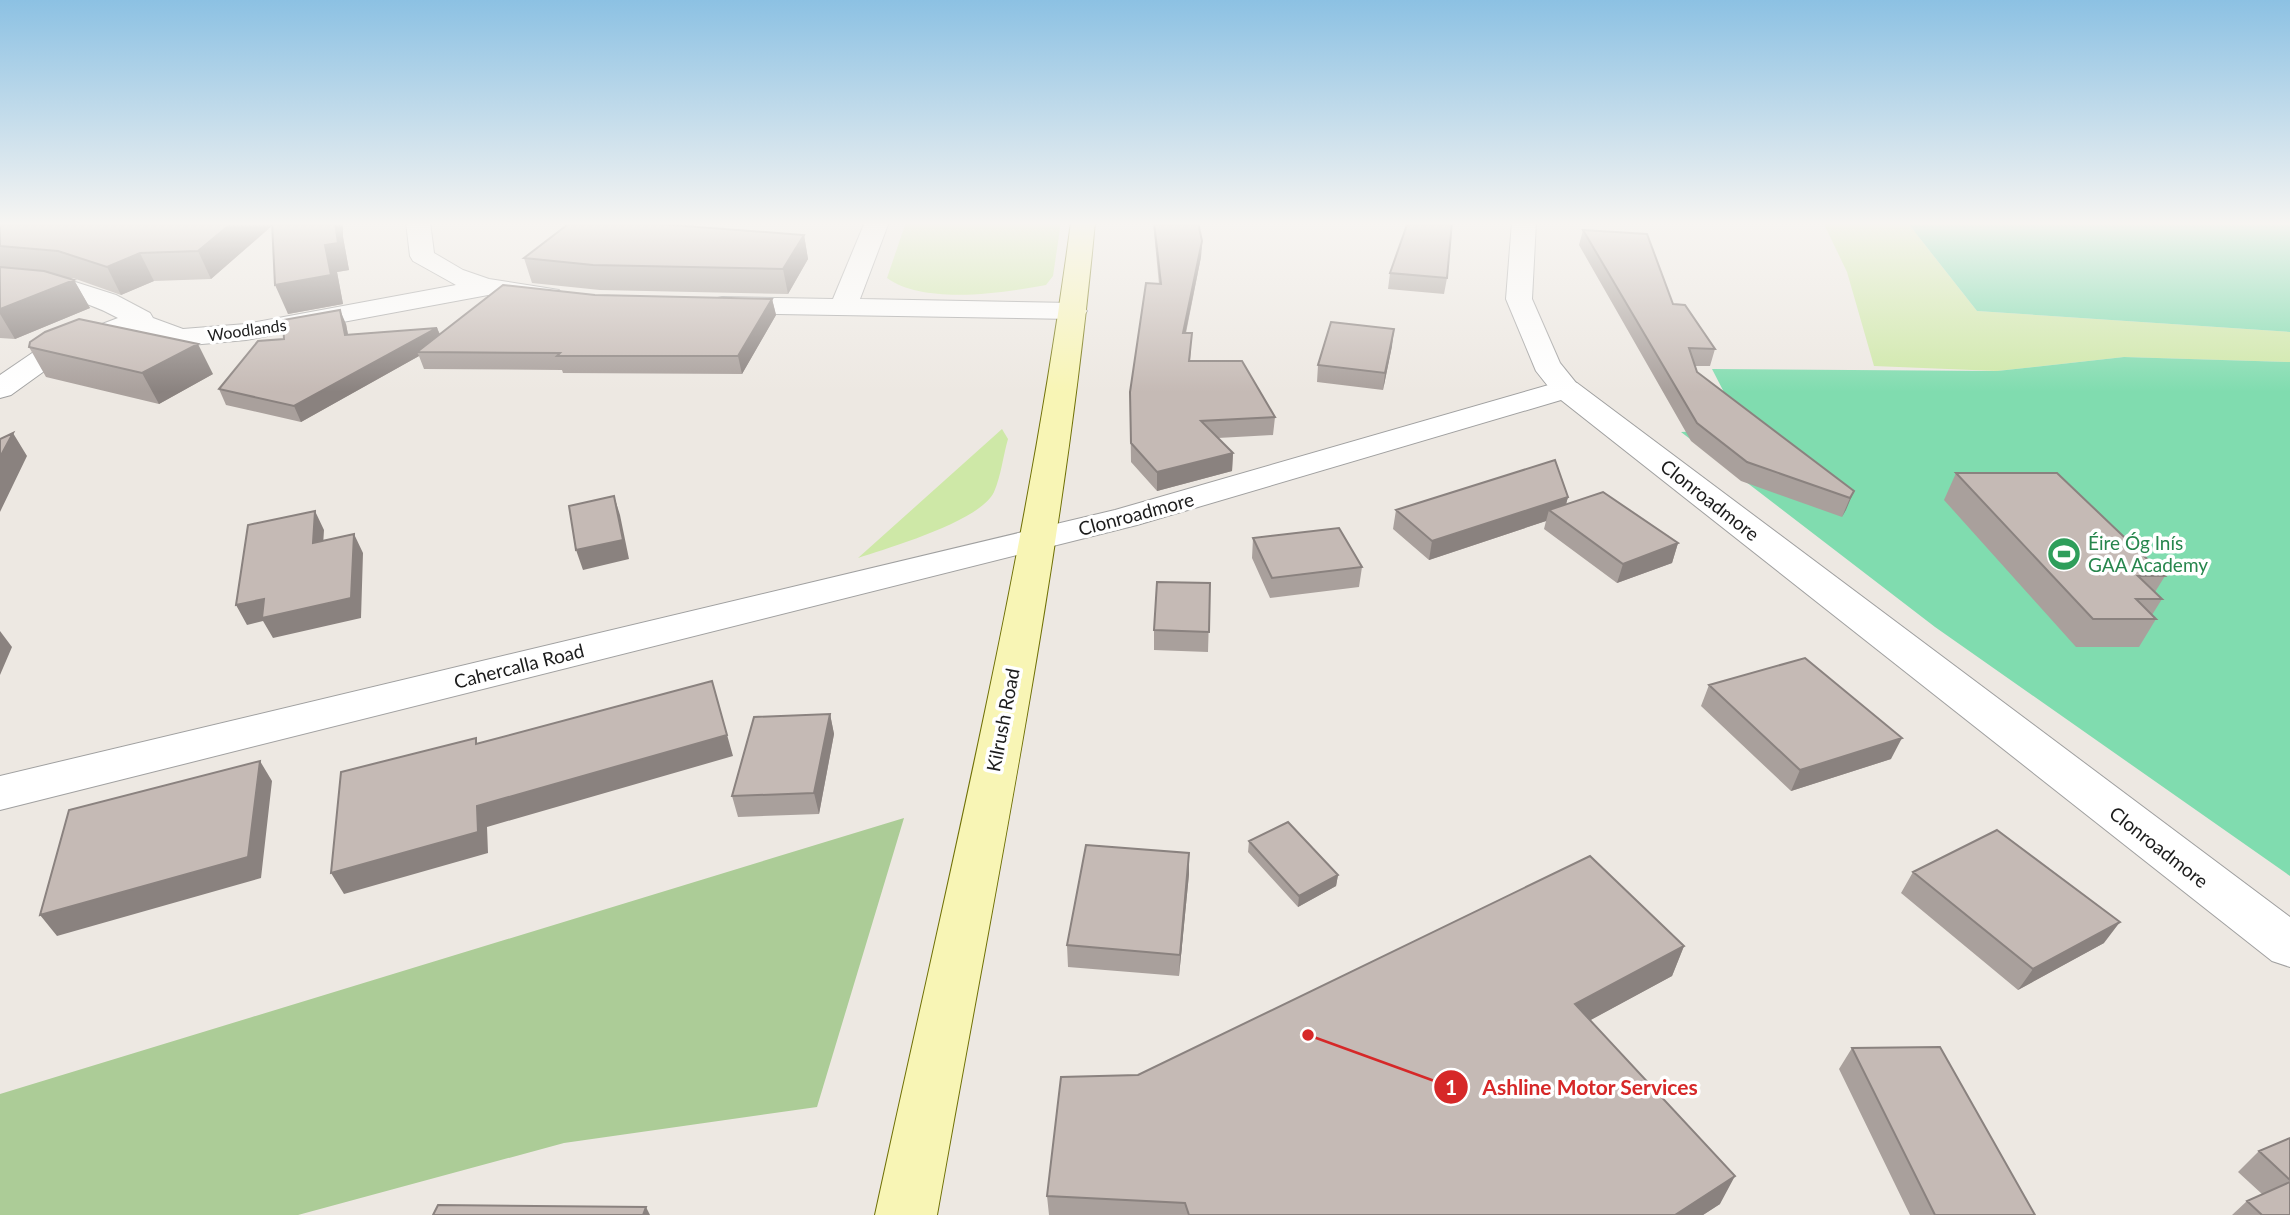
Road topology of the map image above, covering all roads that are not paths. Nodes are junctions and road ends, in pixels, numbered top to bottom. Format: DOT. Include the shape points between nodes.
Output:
graph roads {
  1 [pos="457,279"];
  2 [pos="855,279"];
  3 [pos="1077,279"];
  4 [pos="1520,279"];
  5 [pos="0,284"];
  6 [pos="483,288"];
  7 [pos="574,299"];
  8 [pos="694,304"];
  9 [pos="843,308"];
  10 [pos="1073,311"];
  11 [pos="140,319"];
  12 [pos="0,389"];
  13 [pos="1566,389"];
  14 [pos="1038,541"];
  15 [pos="0,793"];
  16 [pos="2290,946"];
  17 [pos="906,1215"];
  1 -- 6 [label="street"];
  2 -- 9 [label="street"];
  3 -- 10 [label="main road, Kilrush Road"];
  4 -- 13 [label="street" via="1519,299 1541,355"];
  5 -- 11 [label="street, Woodlands" via="63,287 107,301"];
  6 -- 7 [label="street"];
  6 -- 11 [label="street, Woodlands" via="246,332 180,338"];
  8 -- 9 [label="street"];
  9 -- 10 [label="street"];
  10 -- 14 [label="main road, Kilrush Road"];
  11 -- 12 [label="street" via="51,353"];
  13 -- 14 [label="street, Clonroadmore"];
  13 -- 16 [label="street, Clonroadmore"];
  14 -- 15 [label="street, Cahercalla Road"];
  14 -- 17 [label="main road, Kilrush Road"];
}
